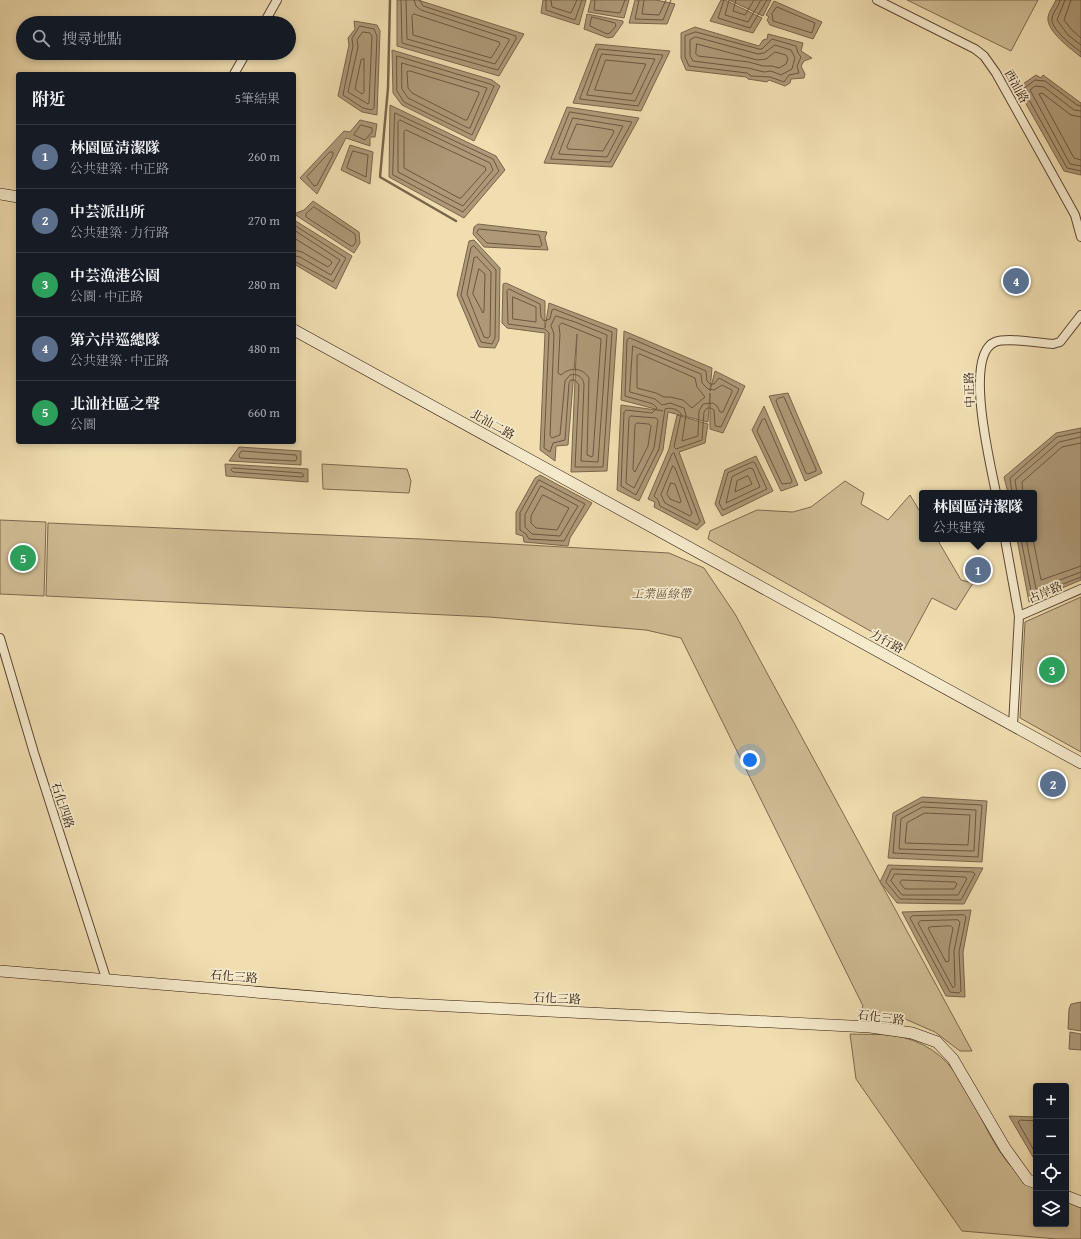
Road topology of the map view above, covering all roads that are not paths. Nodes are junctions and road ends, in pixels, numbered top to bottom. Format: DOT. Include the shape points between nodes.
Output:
graph roads {
  1 [pos="277,0"];
  2 [pos="877,0"];
  3 [pos="268,16"];
  4 [pos="242,60"];
  5 [pos="235,72"];
  6 [pos="0,194"];
  7 [pos="16,197"];
  8 [pos="1081,237"];
  9 [pos="1081,315"];
  10 [pos="296,331"];
  11 [pos="996,490"];
  12 [pos="680,542"];
  13 [pos="1006,542"];
  14 [pos="1081,589"];
  15 [pos="1019,616"];
  16 [pos="0,638"];
  17 [pos="1013,725"];
  18 [pos="1081,763"];
  19 [pos="0,971"];
  20 [pos="106,978"];
  21 [pos="1033,1182"];
  22 [pos="1069,1197"];
  23 [pos="1081,1202"];
  1 -- 3 [label="street"];
  2 -- 8 [label="street, 西汕路" via="975,49 984,56 1075,215"];
  4 -- 5 [label="street"];
  6 -- 7 [label="street"];
  9 -- 11 [label="street, 中正路" via="1060,342 1053,344 1004,341 994,343 985,352 980,365 980,397"];
  10 -- 12 [label="street, 北汕二路"];
  12 -- 17 [label="street, 力行路"];
  13 -- 15 [label="street"];
  14 -- 15 [label="street, 占岸路"];
  15 -- 17 [label="street"];
  16 -- 20 [label="street, 石化四路"];
  17 -- 18 [label="street, 力行路"];
  19 -- 20 [label="street, 石化三路"];
  20 -- 21 [label="street, 石化三路" via="389,1003 870,1027 912,1033 937,1042 953,1059 1005,1148 1028,1180"];
  22 -- 23 [label="street"];
}
